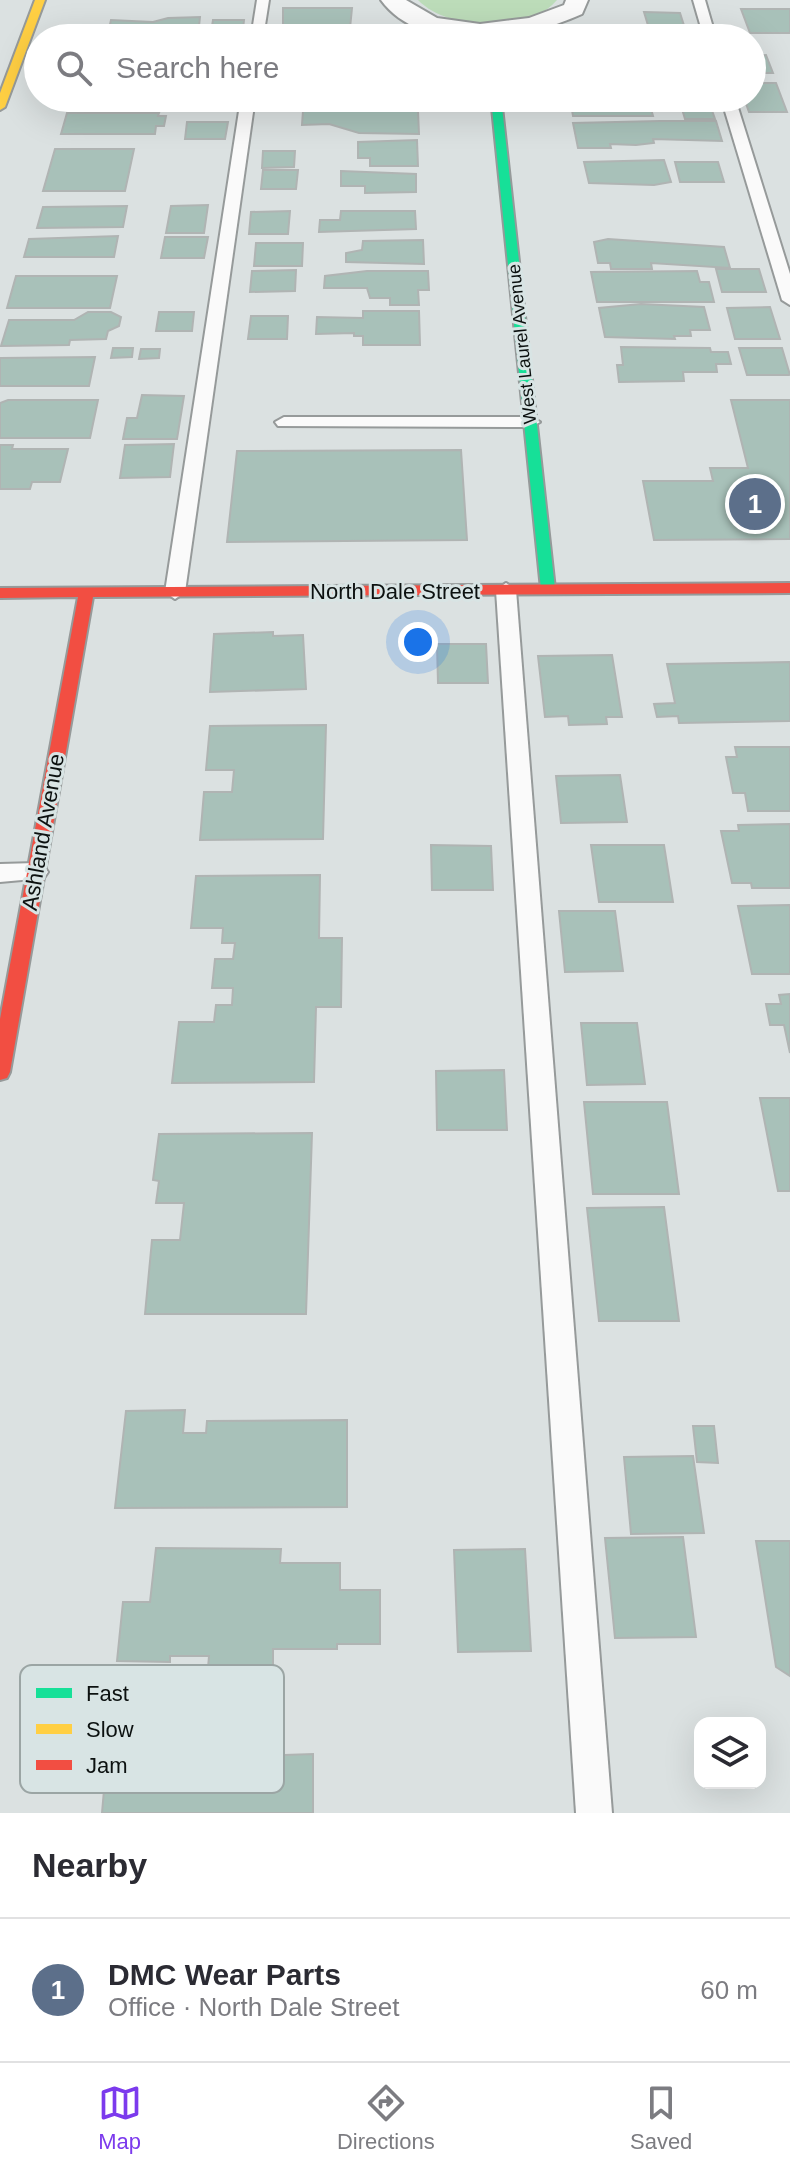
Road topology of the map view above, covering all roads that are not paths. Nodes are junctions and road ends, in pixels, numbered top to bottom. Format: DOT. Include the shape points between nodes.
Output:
graph roads {
  1 [pos="40,0"];
  2 [pos="263,0"];
  3 [pos="392,0"];
  4 [pos="577,0"];
  5 [pos="699,0"];
  6 [pos="31,24"];
  7 [pos="259,24"];
  8 [pos="431,24"];
  9 [pos="541,24"];
  10 [pos="706,24"];
  11 [pos="24,44"];
  12 [pos="20,55"];
  13 [pos="0,56"];
  14 [pos="0,107"];
  15 [pos="246,112"];
  16 [pos="498,112"];
  17 [pos="732,112"];
  18 [pos="790,300"];
  19 [pos="284,422"];
  20 [pos="531,422"];
  21 [pos="790,588"];
  22 [pos="548,589"];
  23 [pos="506,590"];
  24 [pos="86,592"];
  25 [pos="175,592"];
  26 [pos="0,593"];
  27 [pos="36,872"];
  28 [pos="0,873"];
  29 [pos="0,1072"];
  30 [pos="594,1813"];
  1 -- 6 [label="street"];
  2 -- 7 [label="lane"];
  3 -- 8 [label="street" via="402,13"];
  4 -- 9 [label="street" via="574,9"];
  5 -- 10 [label="lane"];
  11 -- 12 [label="street"];
  12 -- 13 [label="lane"];
  12 -- 14 [label="street"];
  15 -- 25 [label="lane"];
  16 -- 20 [label="street, West Laurel Avenue"];
  17 -- 18 [label="lane"];
  19 -- 20 [label="lane"];
  20 -- 22 [label="street, West Laurel Avenue"];
  21 -- 22 [label="street, North Dale Street"];
  22 -- 23 [label="street, North Dale Street"];
  23 -- 25 [label="street, North Dale Street"];
  23 -- 30 [label="lane"];
  24 -- 25 [label="street, North Dale Street"];
  24 -- 26 [label="street, North Dale Street"];
  24 -- 27 [label="street, Ashland Avenue"];
  27 -- 28 [label="lane"];
  27 -- 29 [label="street, Ashland Avenue"];
}
